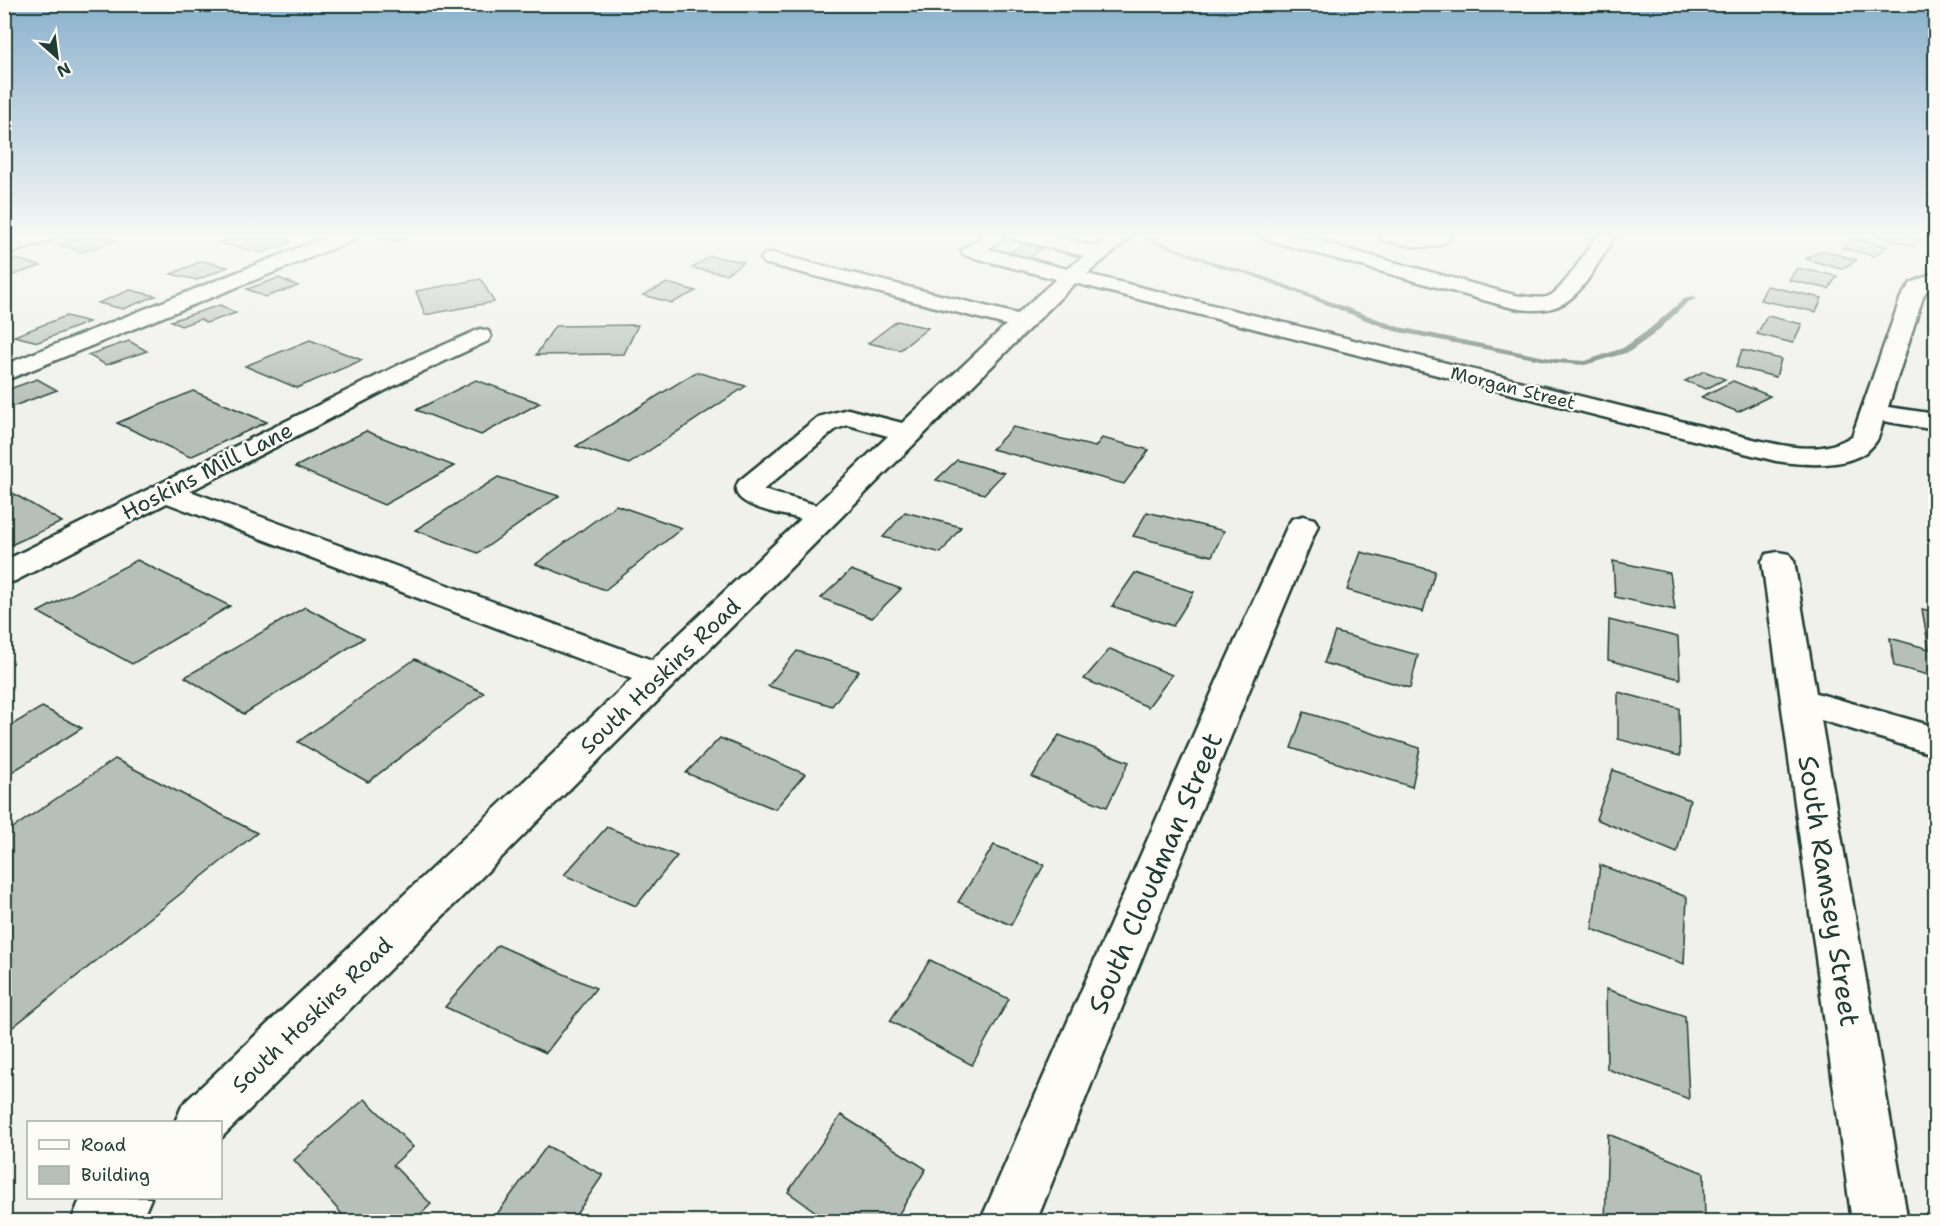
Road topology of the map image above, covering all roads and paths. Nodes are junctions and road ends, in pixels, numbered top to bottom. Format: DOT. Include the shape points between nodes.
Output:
graph roads {
  1 [pos="207,292"];
  2 [pos="903,292"];
  3 [pos="1053,292"];
  4 [pos="1136,292"];
  5 [pos="1481,292"];
  6 [pos="1567,292"];
  7 [pos="1915,292"];
  8 [pos="1021,322"];
  9 [pos="480,336"];
  10 [pos="4,374"];
  11 [pos="1873,412"];
  12 [pos="1935,422"];
  13 [pos="908,433"];
  14 [pos="165,492"];
  15 [pos="824,516"];
  16 [pos="1303,525"];
  17 [pos="1778,561"];
  18 [pos="4,574"];
  19 [pos="660,676"];
  20 [pos="1800,701"];
  21 [pos="1935,741"];
  22 [pos="202,1121"];
  23 [pos="122,1199"];
  24 [pos="99,1221"];
  25 [pos="1008,1221"];
  26 [pos="1880,1221"];
  1 -- 10 [label="street"];
  2 -- 8 [label="street"];
  3 -- 8 [label="street, South Hoskins Road"];
  4 -- 11 [label="street, Morgan Street" via="1779,453 1823,456 1854,449 1864,440"];
  5 -- 6 [label="street" via="1539,304 1556,303"];
  7 -- 11 [label="street, Morgan Street"];
  8 -- 13 [label="street, South Hoskins Road"];
  9 -- 14 [label="street, Hoskins Mill Lane"];
  11 -- 12 [label="street"];
  13 -- 15 [label="street, South Hoskins Road"];
  13 -- 15 [label="street" via="841,417 827,423 749,487 752,496"];
  14 -- 18 [label="street, Hoskins Mill Lane"];
  14 -- 19 [label="street"];
  15 -- 19 [label="street, South Hoskins Road"];
  16 -- 25 [label="street, South Cloudman Street"];
  17 -- 20 [label="street, South Ramsey Street"];
  19 -- 22 [label="street, South Hoskins Road"];
  20 -- 21 [label="street"];
  20 -- 26 [label="street, South Ramsey Street"];
  23 -- 24 [label="street"];
}
